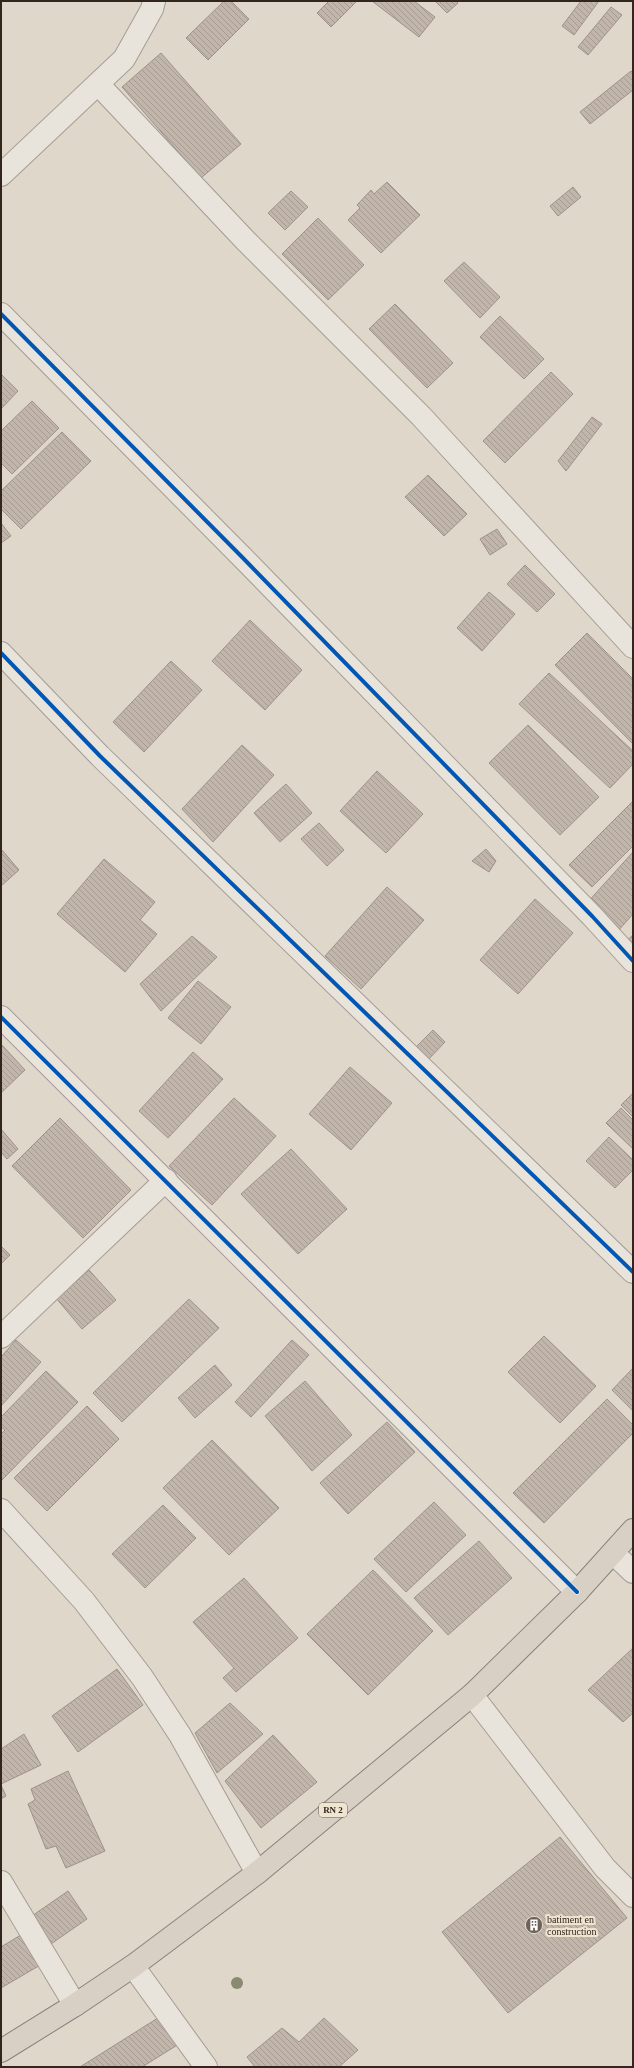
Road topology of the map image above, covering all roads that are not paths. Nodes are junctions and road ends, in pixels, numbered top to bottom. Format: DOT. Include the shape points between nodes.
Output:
graph roads {
  1 [pos="154,1"];
  2 [pos="98,84"];
  3 [pos="1,175"];
  4 [pos="1,314"];
  5 [pos="633,647"];
  6 [pos="1,653"];
  7 [pos="633,961"];
  8 [pos="1,1017"];
  9 [pos="166,1180"];
  10 [pos="633,1272"];
  11 [pos="1,1337"];
  12 [pos="1,1510"];
  13 [pos="633,1530"];
  14 [pos="613,1553"];
  15 [pos="633,1572"];
  16 [pos="577,1592"];
  17 [pos="472,1695"];
  18 [pos="257,1874"];
  19 [pos="1,1882"];
  20 [pos="633,1896"];
  21 [pos="133,1966"];
  22 [pos="75,2006"];
  23 [pos="1,2051"];
  24 [pos="206,2067"];
  1 -- 2 [label="street" via="152,10 124,59"];
  2 -- 3 [label="street"];
  2 -- 5 [label="street" via="244,239 421,416"];
  4 -- 7 [label="street" via="242,557"];
  6 -- 10 [label="street" via="100,756"];
  8 -- 9 [label="street"];
  9 -- 11 [label="street"];
  9 -- 16 [label="street"];
  12 -- 18 [label="street" via="84,1601 142,1677 180,1735"];
  13 -- 14 [label="highway, RN 2"];
  14 -- 15 [label="street"];
  14 -- 16 [label="highway, RN 2"];
  16 -- 17 [label="highway, RN 2"];
  17 -- 18 [label="highway, RN 2"];
  17 -- 20 [label="street" via="605,1868"];
  18 -- 21 [label="highway, RN 2"];
  19 -- 22 [label="street"];
  21 -- 22 [label="highway, RN 2"];
  21 -- 24 [label="street"];
  22 -- 23 [label="highway, RN 2"];
}
